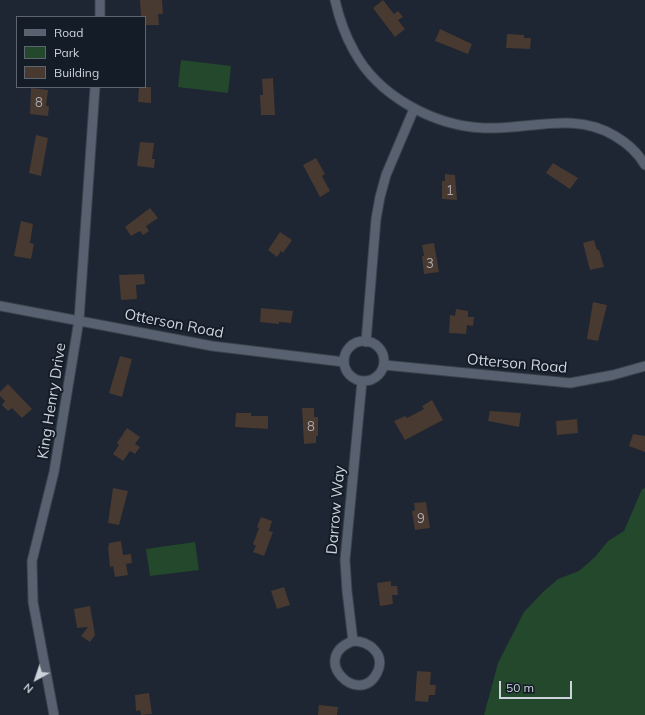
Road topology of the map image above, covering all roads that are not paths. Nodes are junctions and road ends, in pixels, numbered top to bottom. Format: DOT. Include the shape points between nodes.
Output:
graph roads {
  1 [pos="100,0"];
  2 [pos="335,0"];
  3 [pos="100,16"];
  4 [pos="95,88"];
  5 [pos="414,109"];
  6 [pos="645,165"];
  7 [pos="0,306"];
  8 [pos="79,320"];
  9 [pos="366,342"];
  10 [pos="344,362"];
  11 [pos="384,365"];
  12 [pos="645,366"];
  13 [pos="362,381"];
  14 [pos="353,641"];
  15 [pos="54,715"];
  1 -- 3 [label="street"];
  2 -- 5 [label="street" via="340,20 354,52 366,69 374,80"];
  4 -- 8 [label="street, King Henry Drive"];
  5 -- 6 [label="street" via="474,128 567,122 593,125 621,139"];
  5 -- 9 [label="street" via="386,175 380,197"];
  7 -- 8 [label="street, Otterson Road"];
  8 -- 10 [label="street, Otterson Road" via="238,350"];
  8 -- 15 [label="street, King Henry Drive" via="54,472 32,561 33,602"];
  9 -- 10 [label="street" via="357,343 349,348"];
  9 -- 11 [label="street" via="380,349"];
  10 -- 13 [label="street" via="350,375"];
  11 -- 12 [label="street, Otterson Road" via="570,383"];
  11 -- 13 [label="street" via="376,377"];
  13 -- 14 [label="street, Darrow Way" via="345,560 346,591"];
  14 -- 14 [label="street" via="360,641 372,647 379,659 377,673 373,679 360,685 346,682 336,670 335,663 340,649"];
}
